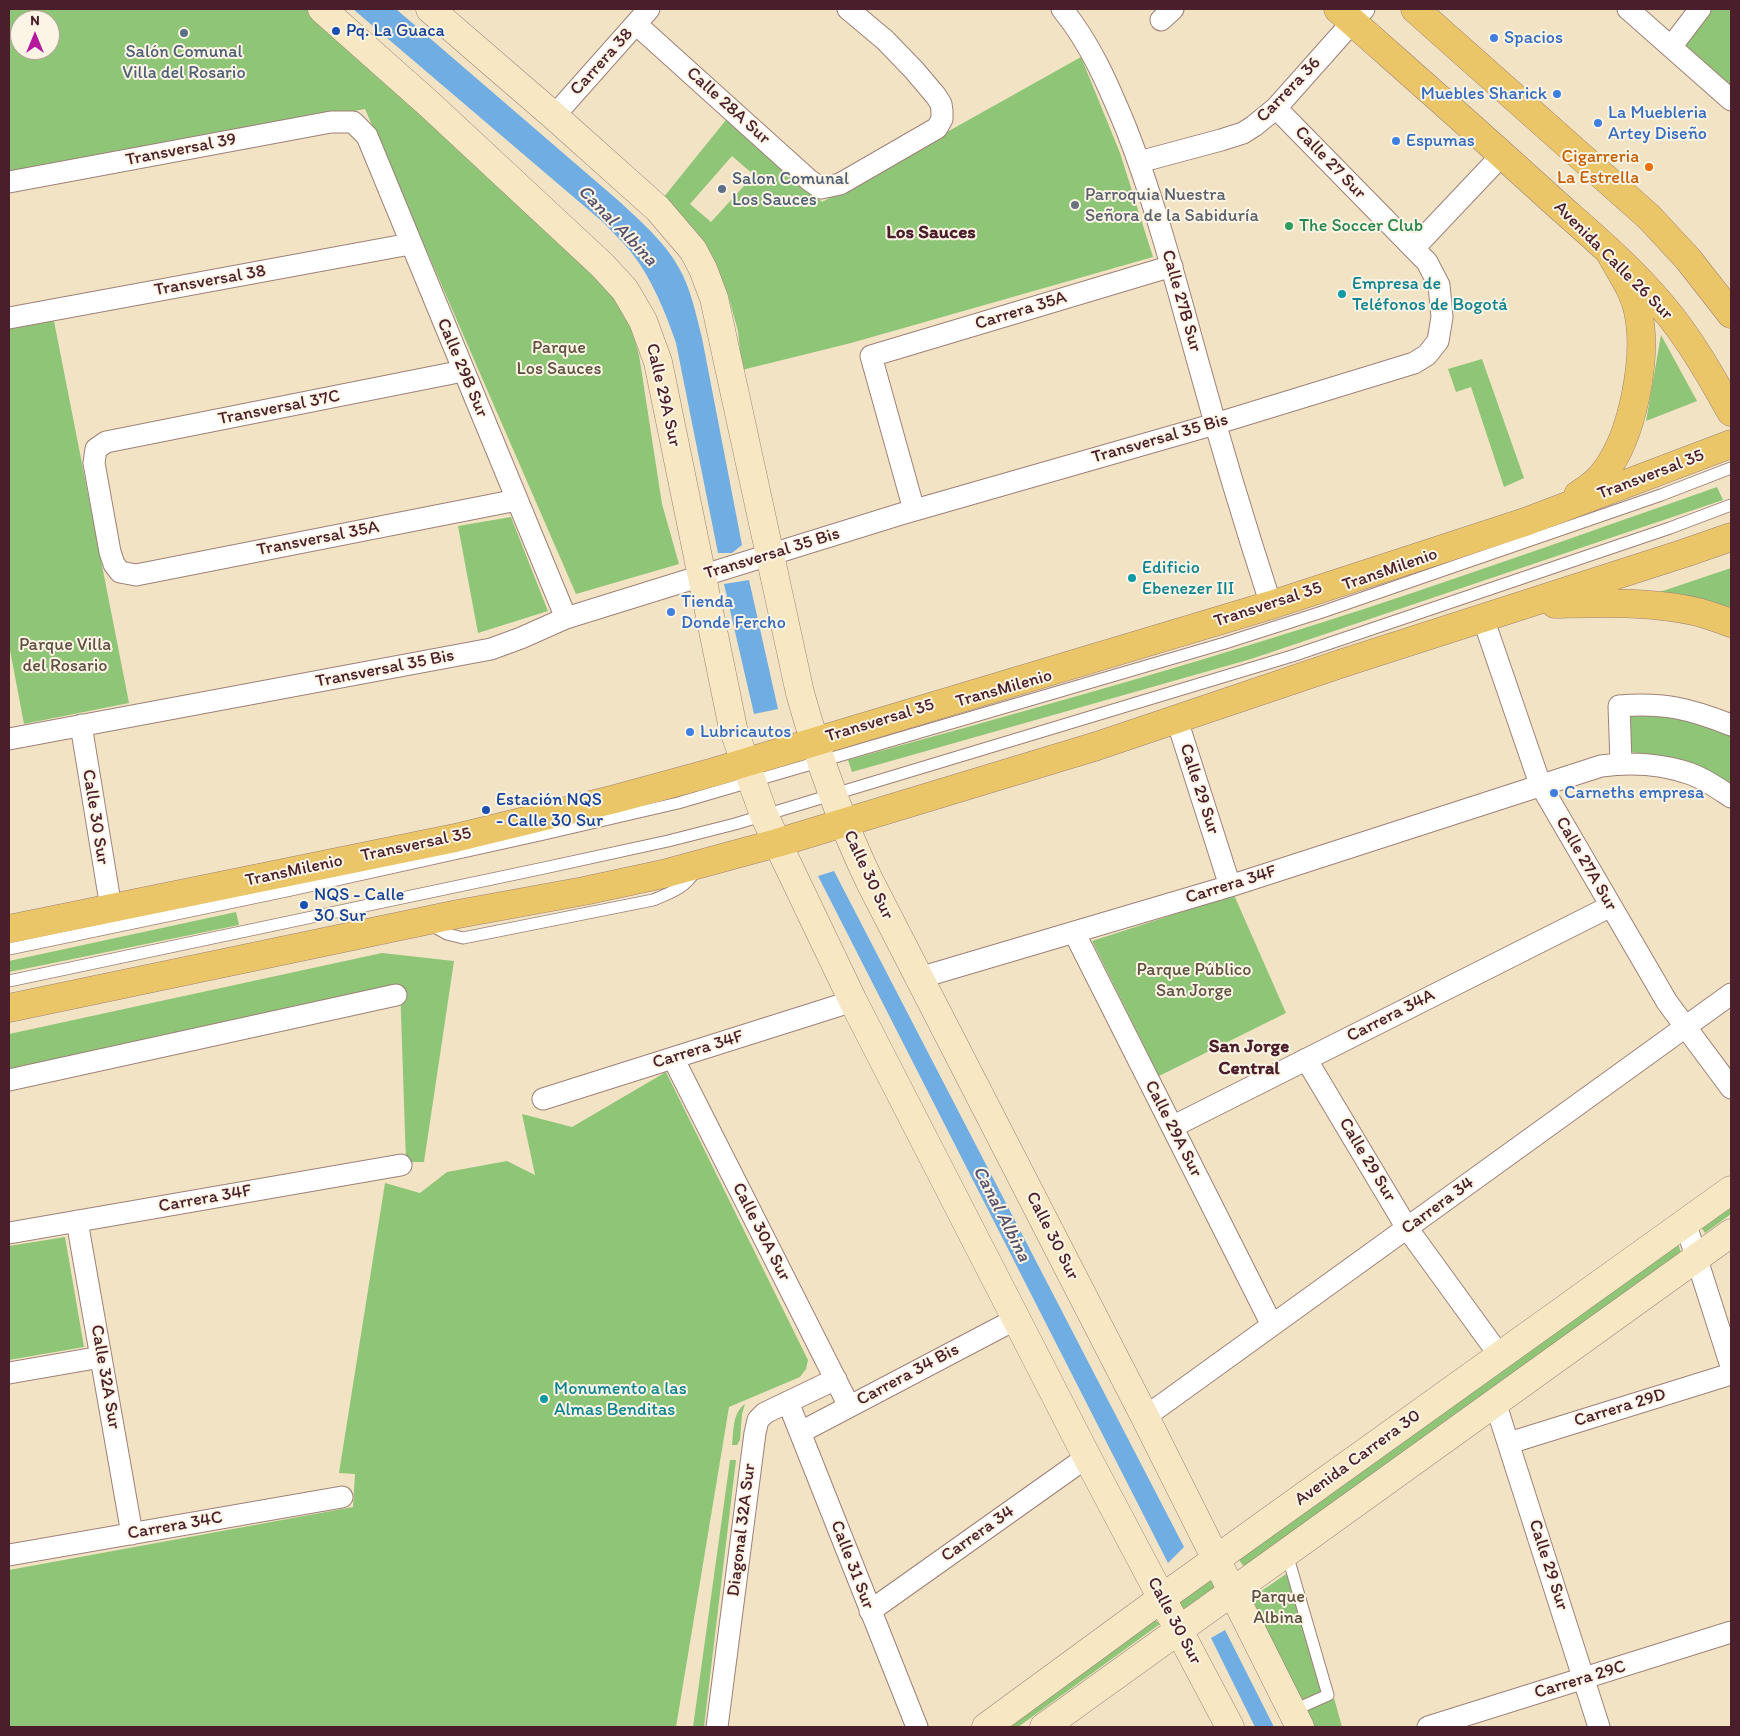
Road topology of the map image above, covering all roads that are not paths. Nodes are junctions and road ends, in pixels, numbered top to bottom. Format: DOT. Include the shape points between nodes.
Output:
graph roads {
  1 [pos="322,9"];
  2 [pos="848,9"];
  3 [pos="1062,9"];
  4 [pos="1415,9"];
  5 [pos="1628,9"];
  6 [pos="1700,9"];
  7 [pos="432,10"];
  8 [pos="1351,13"];
  9 [pos="643,16"];
  10 [pos="1671,47"];
  11 [pos="1731,100"];
  12 [pos="1276,108"];
  13 [pos="554,116"];
  14 [pos="353,122"];
  15 [pos="1502,155"];
  16 [pos="1139,162"];
  17 [pos="9,182"];
  18 [pos="410,244"];
  19 [pos="1414,248"];
  20 [pos="1610,253"];
  21 [pos="1172,266"];
  22 [pos="1731,314"];
  23 [pos="1442,317"];
  24 [pos="9,318"];
  25 [pos="463,370"];
  26 [pos="1731,412"];
  27 [pos="1215,424"];
  28 [pos="1731,444"];
  29 [pos="1731,468"];
  30 [pos="517,500"];
  31 [pos="1731,505"];
  32 [pos="914,510"];
  33 [pos="1556,510"];
  34 [pos="1731,537"];
  35 [pos="761,558"];
  36 [pos="120,572"];
  37 [pos="710,573"];
  38 [pos="1271,605"];
  39 [pos="1524,605"];
  40 [pos="566,618"];
  41 [pos="1483,618"];
  42 [pos="1731,623"];
  43 [pos="1177,720"];
  44 [pos="81,725"];
  45 [pos="1731,725"];
  46 [pos="9,738"];
  47 [pos="818,751"];
  48 [pos="1621,763"];
  49 [pos="748,772"];
  50 [pos="1540,784"];
  51 [pos="833,793"];
  52 [pos="1731,797"];
  53 [pos="764,815"];
  54 [pos="844,823"];
  55 [pos="777,843"];
  56 [pos="1230,886"];
  57 [pos="1611,906"];
  58 [pos="111,908"];
  59 [pos="9,929"];
  60 [pos="1074,932"];
  61 [pos="9,950"];
  62 [pos="919,978"];
  63 [pos="9,982"];
  64 [pos="1731,994"];
  65 [pos="396,995"];
  66 [pos="853,1001"];
  67 [pos="9,1008"];
  68 [pos="1685,1028"];
  69 [pos="673,1058"];
  70 [pos="1306,1059"];
  71 [pos="9,1080"];
  72 [pos="1731,1088"];
  73 [pos="543,1099"];
  74 [pos="1172,1127"];
  75 [pos="401,1165"];
  76 [pos="1731,1190"];
  77 [pos="78,1221"];
  78 [pos="1685,1222"];
  79 [pos="1407,1228"];
  80 [pos="9,1233"];
  81 [pos="1731,1233"];
  82 [pos="1697,1258"];
  83 [pos="1016,1319"];
  84 [pos="1272,1325"];
  85 [pos="1500,1356"];
  86 [pos="101,1357"];
  87 [pos="1731,1366"];
  88 [pos="9,1374"];
  89 [pos="1731,1374"];
  90 [pos="836,1379"];
  91 [pos="788,1402"];
  92 [pos="1495,1402"];
  93 [pos="849,1406"];
  94 [pos="1145,1417"];
  95 [pos="800,1432"];
  96 [pos="1509,1443"];
  97 [pos="1087,1458"];
  98 [pos="342,1497"];
  99 [pos="132,1534"];
  100 [pos="1286,1552"];
  101 [pos="9,1555"];
  102 [pos="1216,1560"];
  103 [pos="1232,1591"];
  104 [pos="1162,1598"];
  105 [pos="870,1611"];
  106 [pos="1179,1629"];
  107 [pos="1731,1632"];
  108 [pos="1584,1678"];
  109 [pos="1296,1719"];
  110 [pos="717,1727"];
  111 [pos="917,1727"];
  112 [pos="986,1727"];
  113 [pos="1044,1727"];
  114 [pos="1230,1727"];
  115 [pos="1428,1727"];
  116 [pos="1599,1727"];
  1 -- 37 [label="street, Calle 29A Sur" via="602,264 625,290 643,321 658,362"];
  2 -- 9 [label="street, Calle 28A Sur" via="914,70 941,104 942,119 937,128 840,184 821,188 809,180"];
  3 -- 16 [label="street, Calle 27B Sur" via="1100,70"];
  4 -- 22 [label="main road" via="1649,217 1688,259"];
  5 -- 10 [label="street"];
  6 -- 10 [label="street"];
  7 -- 13 [label="street"];
  8 -- 12 [label="street, Carrera 36"];
  8 -- 15 [label="main road, Avenida Calle 26 Sur"];
  9 -- 13 [label="street, Carrera 38"];
  10 -- 11 [label="street"];
  12 -- 16 [label="street, Carrera 36" via="1243,133"];
  12 -- 19 [label="street, Calle 27 Sur"];
  13 -- 35 [label="street" via="658,209 693,250 704,269 714,298"];
  14 -- 17 [label="street, Transversal 39" via="330,122"];
  14 -- 18 [label="street, Calle 29B Sur" via="367,136"];
  15 -- 19 [label="street"];
  15 -- 20 [label="main road, Avenida Calle 26 Sur"];
  16 -- 21 [label="street, Calle 27B Sur"];
  18 -- 24 [label="street, Transversal 38"];
  18 -- 25 [label="street, Calle 29B Sur"];
  19 -- 23 [label="street, Calle 27 Sur" via="1427,262 1439,285"];
  20 -- 26 [label="main road, Avenida Calle 26 Sur" via="1675,322"];
  20 -- 33 [label="main road" via="1638,312 1640,357 1635,400 1626,431 1604,473"];
  21 -- 27 [label="street, Calle 27B Sur"];
  21 -- 32 [label="street, Carrera 35A" via="871,356"];
  23 -- 27 [label="street, Transversal 35 Bis" via="1438,341 1427,355 1414,363"];
  25 -- 30 [label="street, Calle 29B Sur"];
  25 -- 36 [label="street, Transversal 37C" via="106,442 96,449 94,463 110,552"];
  27 -- 32 [label="street, Transversal 35 Bis"];
  27 -- 38 [label="street, Calle 27B Sur"];
  28 -- 33 [label="main road, Transversal 35"];
  29 -- 47 [label="lane, TransMilenio" via="1661,495 1225,643"];
  30 -- 36 [label="street, Transversal 35A" via="136,575"];
  30 -- 40 [label="street, Calle 29B Sur"];
  31 -- 51 [label="lane" via="1292,656"];
  32 -- 35 [label="street, Transversal 35 Bis"];
  33 -- 38 [label="main road, Transversal 35"];
  34 -- 39 [label="main road"];
  35 -- 37 [label="street, Transversal 35 Bis"];
  35 -- 47 [label="street"];
  37 -- 40 [label="street, Transversal 35 Bis"];
  37 -- 49 [label="street, Calle 29A Sur" via="733,728"];
  38 -- 47 [label="main road, Transversal 35"];
  39 -- 41 [label="main road"];
  39 -- 42 [label="main road" via="1644,605 1698,612"];
  40 -- 44 [label="street, Transversal 35 Bis" via="491,649"];
  41 -- 43 [label="main road"];
  41 -- 50 [label="street, Calle 27A Sur"];
  43 -- 54 [label="main road"];
  43 -- 56 [label="street, Calle 29 Sur"];
  44 -- 46 [label="street, Transversal 35 Bis"];
  44 -- 58 [label="street, Calle 30 Sur"];
  45 -- 48 [label="street" via="1662,705 1619,706"];
  47 -- 49 [label="main road, Transversal 35"];
  47 -- 51 [label="street, Calle 30 Sur"];
  48 -- 50 [label="street, Carrera 34F"];
  48 -- 52 [label="street, Carrera 34F" via="1658,766 1691,774"];
  49 -- 53 [label="street, Calle 30 Sur"];
  49 -- 58 [label="main road, Transversal 35" via="615,799 455,838"];
  49 -- 61 [label="lane, TransMilenio" via="678,803"];
  50 -- 56 [label="street, Carrera 34F"];
  50 -- 57 [label="street, Calle 27A Sur"];
  51 -- 53 [label="lane"];
  51 -- 54 [label="street, Calle 30 Sur"];
  53 -- 55 [label="street, Calle 30 Sur"];
  53 -- 63 [label="lane" via="668,841"];
  54 -- 55 [label="main road"];
  54 -- 62 [label="street, Calle 30 Sur" via="866,876"];
  55 -- 66 [label="street, Calle 30 Sur"];
  55 -- 67 [label="main road" via="593,889"];
  56 -- 60 [label="street, Carrera 34F"];
  57 -- 68 [label="street, Calle 27A Sur"];
  57 -- 70 [label="street, Carrera 34A"];
  58 -- 59 [label="main road, Transversal 35"];
  60 -- 62 [label="street, Carrera 34F"];
  60 -- 74 [label="street, Calle 29A Sur"];
  62 -- 94 [label="street, Calle 30 Sur"];
  64 -- 68 [label="street, Carrera 34"];
  65 -- 71 [label="street"];
  66 -- 69 [label="street, Carrera 34F"];
  66 -- 83 [label="street, Calle 30 Sur"];
  68 -- 72 [label="street, Calle 27A Sur"];
  68 -- 79 [label="street, Carrera 34"];
  69 -- 73 [label="street, Carrera 34F"];
  69 -- 90 [label="street, Calle 30A Sur"];
  70 -- 74 [label="street, Carrera 34A"];
  70 -- 79 [label="street, Calle 29 Sur"];
  74 -- 84 [label="street, Calle 29A Sur"];
  75 -- 77 [label="street, Carrera 34F"];
  76 -- 78 [label="street, Avenida Carrera 30"];
  77 -- 80 [label="street, Carrera 34F"];
  77 -- 86 [label="street, Calle 32A Sur"];
  78 -- 82 [label="street"];
  78 -- 85 [label="street, Avenida Carrera 30"];
  79 -- 84 [label="street, Carrera 34"];
  79 -- 85 [label="street, Calle 29 Sur"];
  81 -- 82 [label="street, Avenida Carrera 30"];
  82 -- 87 [label="street"];
  82 -- 92 [label="street, Avenida Carrera 30"];
  83 -- 93 [label="street, Carrera 34 Bis"];
  83 -- 97 [label="street, Calle 30 Sur"];
  84 -- 94 [label="street, Carrera 34"];
  85 -- 102 [label="street, Avenida Carrera 30"];
  86 -- 88 [label="street"];
  86 -- 99 [label="street, Calle 32A Sur"];
  89 -- 96 [label="street, Carrera 29D"];
  90 -- 91 [label="street, Diagonal 32A Sur"];
  90 -- 93 [label="street, Calle 30A Sur"];
  91 -- 95 [label="street, Calle 31 Sur"];
  91 -- 110 [label="street, Diagonal 32A Sur" via="765,1413 758,1420 754,1433"];
  92 -- 96 [label="street, Calle 29 Sur"];
  92 -- 100 [label="street, Avenida Carrera 30"];
  93 -- 95 [label="street, Carrera 34 Bis"];
  94 -- 102 [label="street, Calle 30 Sur"];
  95 -- 105 [label="street, Calle 31 Sur"];
  96 -- 108 [label="street, Calle 29 Sur"];
  97 -- 104 [label="street, Calle 30 Sur"];
  97 -- 105 [label="street, Carrera 34"];
  98 -- 99 [label="street, Carrera 34C"];
  99 -- 101 [label="street, Carrera 34C"];
  100 -- 103 [label="street, Avenida Carrera 30"];
  100 -- 109 [label="lane" via="1328,1695"];
  102 -- 103 [label="street, Calle 30 Sur"];
  102 -- 104 [label="street, Avenida Carrera 30"];
  103 -- 106 [label="street, Avenida Carrera 30"];
  103 -- 109 [label="street, Calle 30 Sur"];
  104 -- 106 [label="street, Calle 30 Sur"];
  104 -- 112 [label="street, Avenida Carrera 30"];
  105 -- 111 [label="street, Calle 31 Sur"];
  106 -- 113 [label="street, Avenida Carrera 30"];
  106 -- 114 [label="street, Calle 30 Sur"];
  107 -- 108 [label="street, Carrera 29C"];
  108 -- 115 [label="street, Carrera 29C"];
  108 -- 116 [label="street, Calle 29 Sur"];
}
